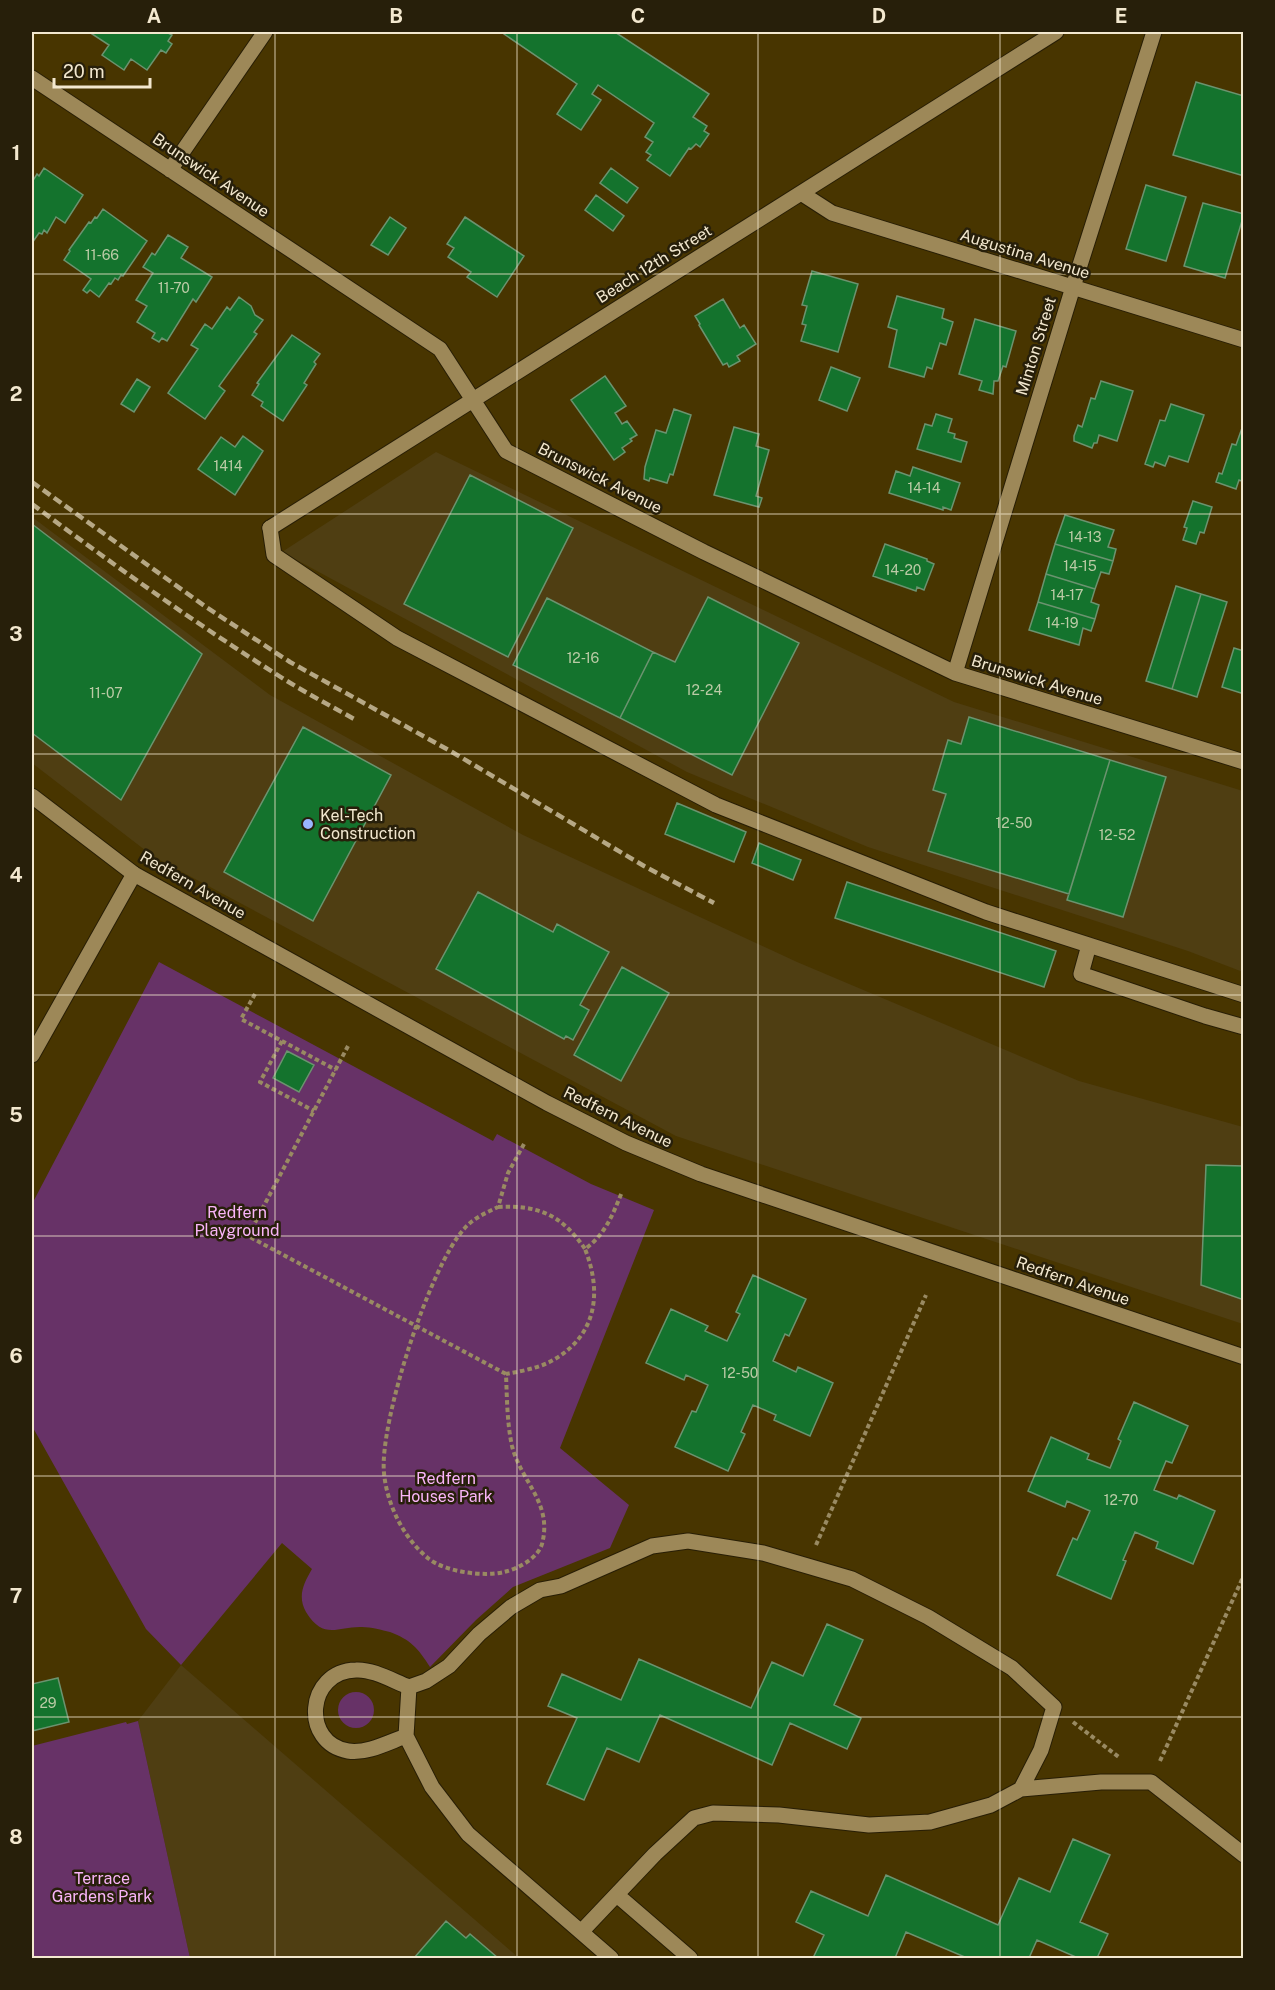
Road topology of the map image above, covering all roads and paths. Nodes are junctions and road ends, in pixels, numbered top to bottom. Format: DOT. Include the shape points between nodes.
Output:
graph roads {
  1 [pos="265,32"];
  2 [pos="1056,32"];
  3 [pos="1154,32"];
  4 [pos="32,78"];
  5 [pos="170,170"];
  6 [pos="801,192"];
  7 [pos="1072,287"];
  8 [pos="1244,340"];
  9 [pos="473,400"];
  10 [pos="955,673"];
  11 [pos="1244,762"];
  12 [pos="32,796"];
  13 [pos="134,874"];
  14 [pos="1089,945"];
  15 [pos="255,994"];
  16 [pos="1244,995"];
  17 [pos="1244,1027"];
  18 [pos="282,1041"];
  19 [pos="348,1046"];
  20 [pos="32,1056"];
  21 [pos="336,1070"];
  22 [pos="314,1111"];
  23 [pos="524,1144"];
  24 [pos="622,1192"];
  25 [pos="498,1207"];
  26 [pos="585,1249"];
  27 [pos="926,1295"];
  28 [pos="416,1327"];
  29 [pos="1244,1357"];
  30 [pos="506,1374"];
  31 [pos="807,1565"];
  32 [pos="1244,1575"];
  33 [pos="409,1687"];
  34 [pos="1054,1707"];
  35 [pos="406,1736"];
  36 [pos="1151,1782"];
  37 [pos="1021,1790"];
  38 [pos="1244,1855"];
  39 [pos="617,1894"];
  40 [pos="581,1932"];
  41 [pos="611,1959"];
  42 [pos="690,1959"];
  1 -- 5 [label="street"];
  2 -- 6 [label="street, Beach 12th Street"];
  3 -- 7 [label="street, Minton Street"];
  4 -- 5 [label="street, Brunswick Avenue"];
  5 -- 9 [label="street, Brunswick Avenue" via="440,349"];
  6 -- 7 [label="street, Augustina Avenue" via="832,213"];
  6 -- 9 [label="street, Beach 12th Street"];
  7 -- 8 [label="street, Augustina Avenue"];
  7 -- 10 [label="street, Minton Street"];
  9 -- 10 [label="street, Brunswick Avenue" via="506,451"];
  9 -- 14 [label="street, Beach 12th Street" via="270,528 274,555 397,638 716,805 986,912"];
  10 -- 11 [label="street, Brunswick Avenue"];
  12 -- 13 [label="street, Redfern Avenue"];
  13 -- 20 [label="street"];
  13 -- 29 [label="street, Redfern Avenue" via="547,1103 648,1153"];
  14 -- 16 [label="street"];
  14 -- 17 [label="street" via="1080,974"];
  15 -- 18 [label="path" via="241,1019"];
  18 -- 21 [label="path"];
  18 -- 22 [label="path" via="260,1082"];
  19 -- 21 [label="path"];
  21 -- 22 [label="path"];
  22 -- 28 [label="path" via="248,1236"];
  23 -- 25 [label="path" via="508,1173"];
  24 -- 26 [label="path" via="610,1221 596,1242"];
  25 -- 26 [label="path" via="539,1210 573,1232"];
  25 -- 28 [label="path" via="464,1228 448,1251"];
  26 -- 30 [label="path" via="596,1289 585,1329 554,1360"];
  27 -- 31 [label="path"];
  28 -- 30 [label="path"];
  28 -- 30 [label="path" via="385,1438 384,1473 392,1508 408,1538 431,1561 461,1572 508,1572 526,1563 542,1546 545,1524 540,1500 523,1474 513,1448 507,1417"];
  31 -- 33 [label="street" via="763,1553 688,1541 652,1546 561,1586 540,1590 511,1606 449,1666"];
  31 -- 34 [label="street" via="852,1579 928,1617 1012,1668"];
  32 -- 36 [label="path"];
  33 -- 35 [label="street"];
  33 -- 35 [label="street" via="371,1672 344,1671 322,1686 315,1712 324,1736 334,1746 346,1750 360,1751"];
  34 -- 36 [label="path"];
  34 -- 37 [label="street" via="1041,1750"];
  35 -- 40 [label="street" via="432,1786 468,1834"];
  36 -- 37 [label="street" via="1101,1782"];
  36 -- 38 [label="street"];
  37 -- 39 [label="street" via="991,1805 930,1822 869,1825 779,1815 712,1813 694,1818"];
  39 -- 40 [label="street"];
  39 -- 42 [label="street"];
  40 -- 41 [label="street"];
}
